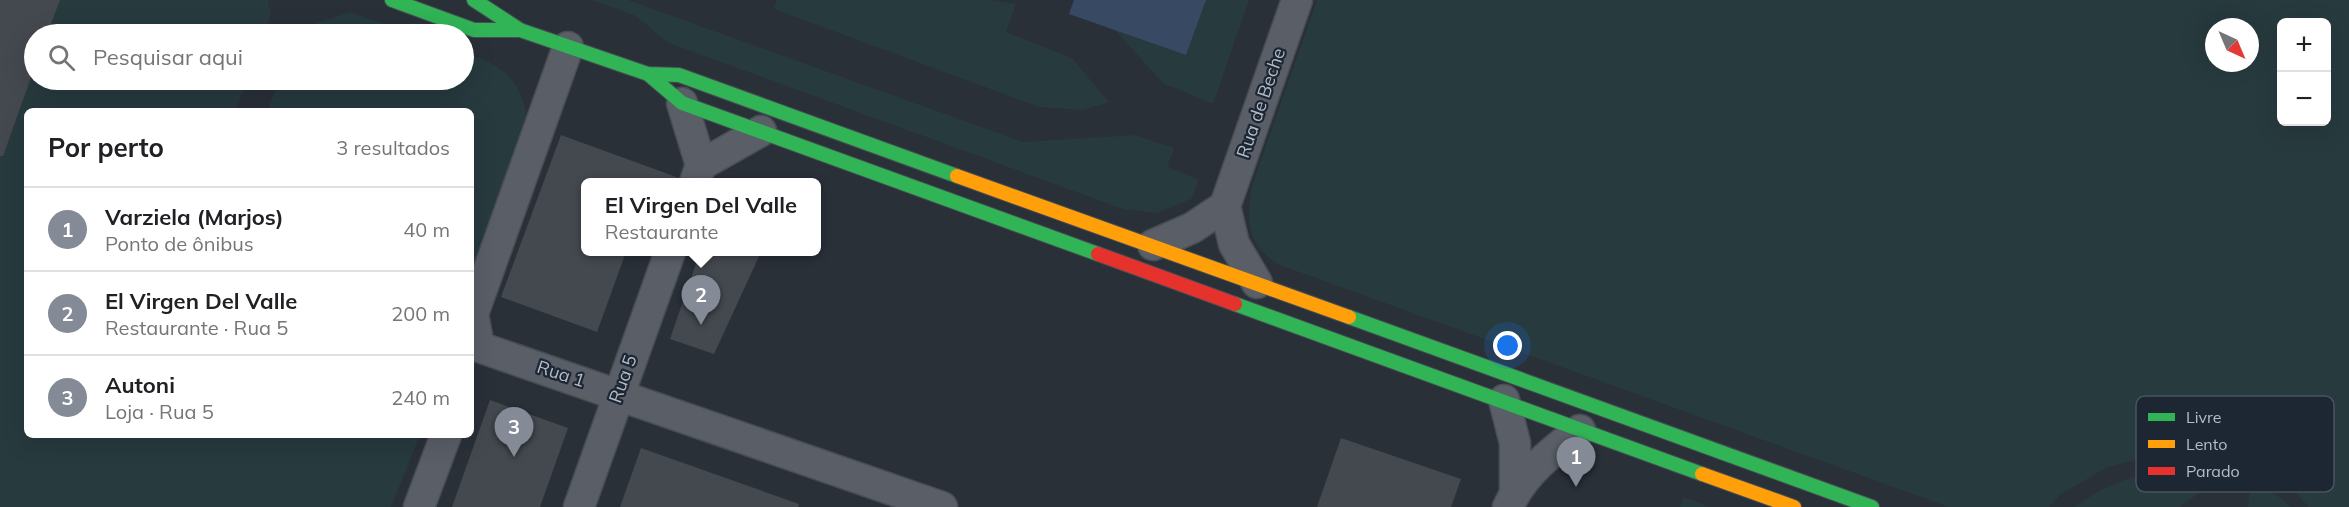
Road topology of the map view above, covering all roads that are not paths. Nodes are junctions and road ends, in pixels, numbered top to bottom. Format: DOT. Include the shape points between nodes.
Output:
graph roads {
  1 [pos="392,0"];
  2 [pos="474,0"];
  3 [pos="1297,0"];
  4 [pos="458,24"];
  5 [pos="474,30"];
  6 [pos="520,30"];
  7 [pos="568,47"];
  8 [pos="648,74"];
  9 [pos="682,103"];
  10 [pos="761,131"];
  11 [pos="698,174"];
  12 [pos="1225,206"];
  13 [pos="1153,245"];
  14 [pos="669,256"];
  15 [pos="1257,283"];
  16 [pos="474,312"];
  17 [pos="474,336"];
  18 [pos="475,357"];
  19 [pos="618,393"];
  20 [pos="1504,400"];
  21 [pos="1580,430"];
  22 [pos="445,438"];
  23 [pos="1801,482"];
  24 [pos="1511,499"];
  25 [pos="419,507"];
  26 [pos="579,507"];
  27 [pos="942,507"];
  28 [pos="1794,507"];
  29 [pos="1872,507"];
  1 -- 4 [label="main road"];
  2 -- 6 [label="main road"];
  3 -- 12 [label="street, Rua de Beche"];
  5 -- 6 [label="main road"];
  6 -- 7 [label="main road"];
  7 -- 8 [label="main road"];
  7 -- 16 [label="street, Rua 1"];
  8 -- 9 [label="main road"];
  8 -- 13 [label="main road" via="680,75"];
  9 -- 10 [label="main road"];
  9 -- 11 [label="street"];
  10 -- 11 [label="street"];
  10 -- 20 [label="main road"];
  12 -- 13 [label="street" via="1192,228"];
  12 -- 15 [label="street" via="1234,244"];
  13 -- 15 [label="main road"];
  14 -- 19 [label="street, Rua 5"];
  15 -- 23 [label="main road"];
  17 -- 18 [label="street, Rua 1"];
  18 -- 19 [label="street, Rua 1"];
  19 -- 26 [label="street, Rua 5"];
  19 -- 27 [label="street, Rua 1"];
  20 -- 21 [label="main road"];
  20 -- 24 [label="street" via="1515,442"];
  21 -- 23 [label="main road" via="1592,425 1610,427"];
  21 -- 24 [label="street" via="1547,455"];
  21 -- 28 [label="main road"];
  22 -- 25 [label="street"];
  23 -- 29 [label="main road"];
}
